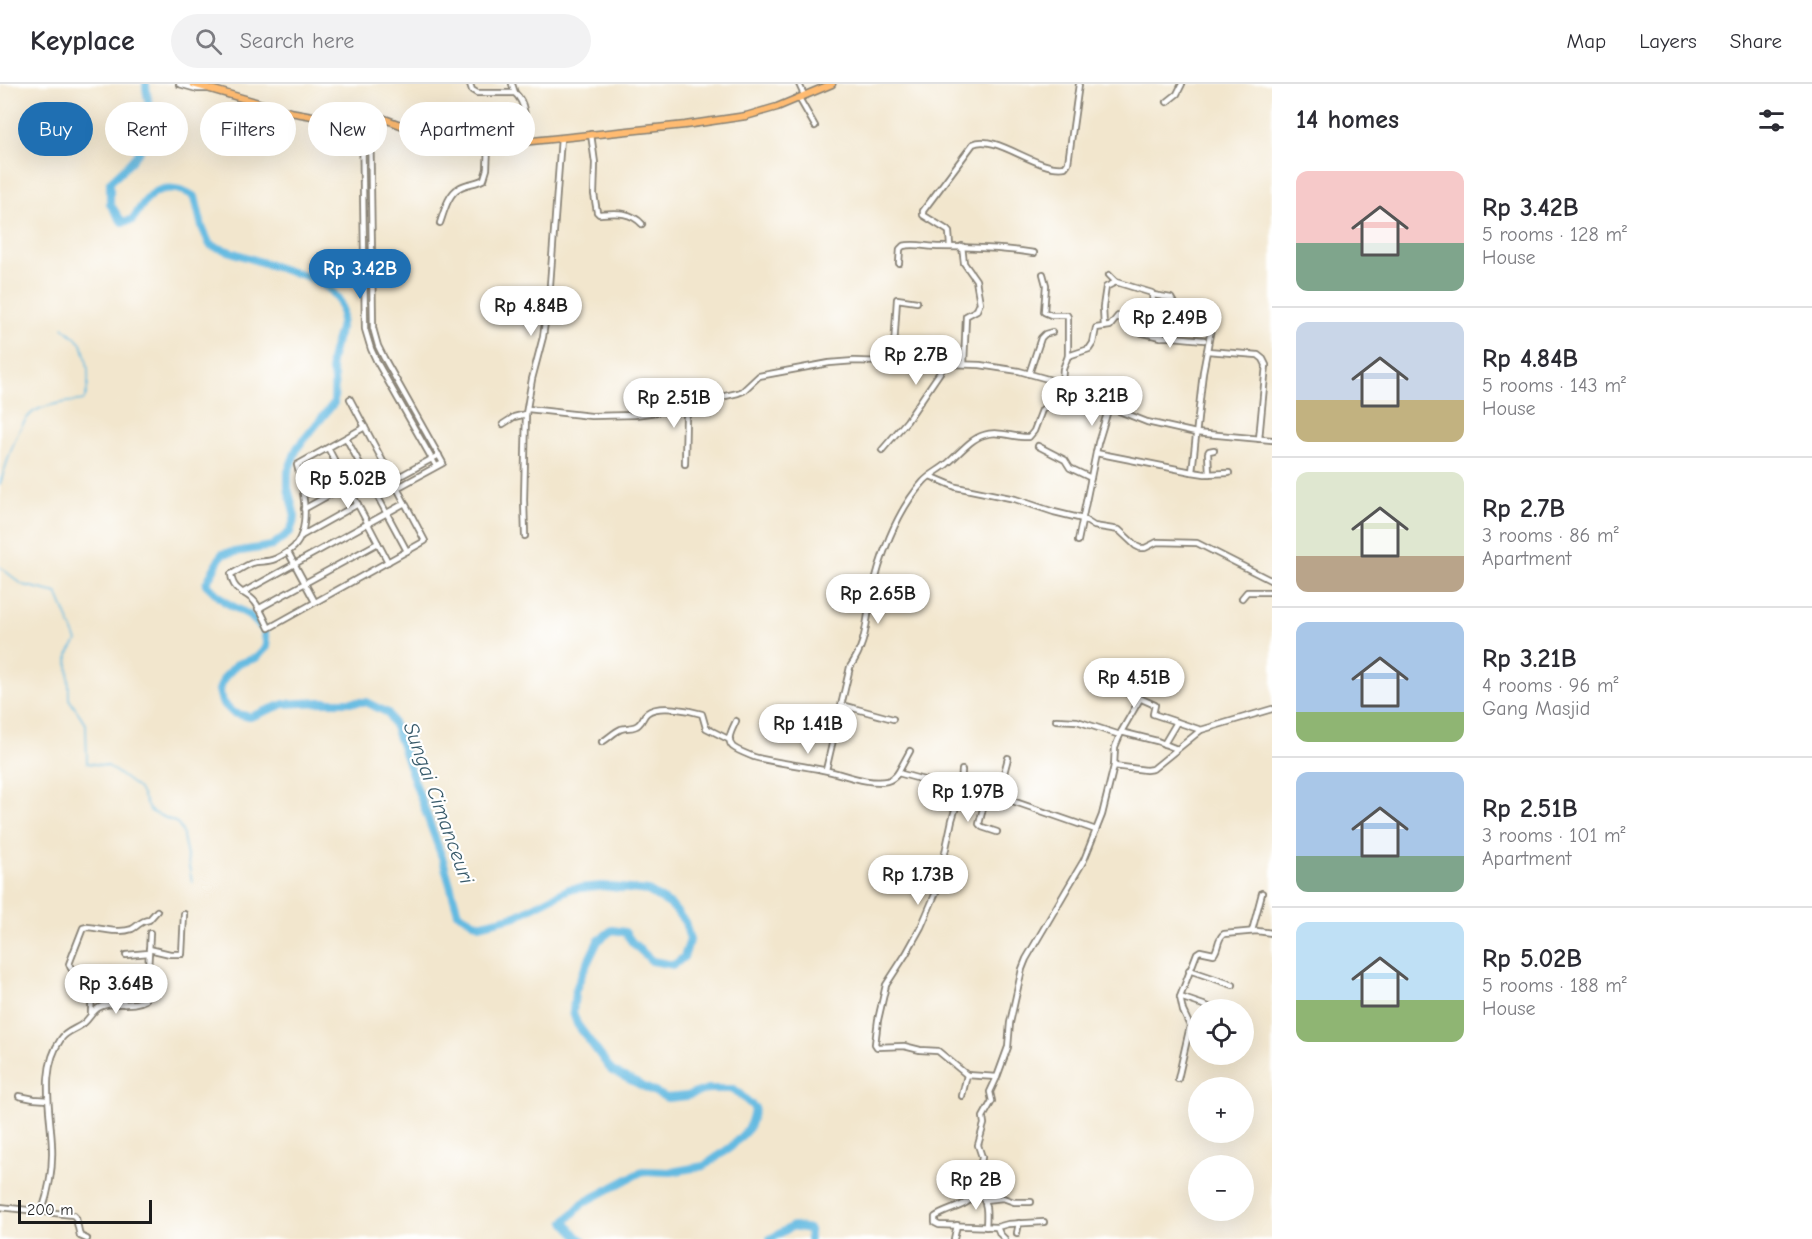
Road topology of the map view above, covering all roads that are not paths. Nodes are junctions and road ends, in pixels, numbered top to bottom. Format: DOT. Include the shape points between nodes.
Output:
graph roads {
  1 [pos="179,84"];
  2 [pos="193,84"];
  3 [pos="470,84"];
  4 [pos="512,84"];
  5 [pos="799,84"];
  6 [pos="832,84"];
  7 [pos="1079,84"];
  8 [pos="1182,84"];
  9 [pos="207,89"];
  10 [pos="515,93"];
  11 [pos="801,96"];
  12 [pos="522,102"];
  13 [pos="1167,102"];
  14 [pos="308,116"];
  15 [pos="815,126"];
  16 [pos="591,134"];
  17 [pos="561,138"];
  18 [pos="535,140"];
  19 [pos="363,156"];
  20 [pos="371,156"];
  21 [pos="488,156"];
  22 [pos="440,223"];
  23 [pos="642,224"];
  24 [pos="950,246"];
  25 [pos="962,246"];
  26 [pos="1034,253"];
  27 [pos="899,263"];
  28 [pos="1043,274"];
  29 [pos="1108,274"];
  30 [pos="1116,282"];
  31 [pos="1153,294"];
  32 [pos="917,302"];
  33 [pos="1165,315"];
  34 [pos="1143,322"];
  35 [pos="1162,326"];
  36 [pos="1104,327"];
  37 [pos="1052,332"];
  38 [pos="1139,332"];
  39 [pos="1161,337"];
  40 [pos="1204,340"];
  41 [pos="1207,351"];
  42 [pos="1068,356"];
  43 [pos="893,363"];
  44 [pos="964,364"];
  45 [pos="945,365"];
  46 [pos="1029,374"];
  47 [pos="1062,383"];
  48 [pos="1068,386"];
  49 [pos="350,399"];
  50 [pos="693,402"];
  51 [pos="1110,406"];
  52 [pos="527,411"];
  53 [pos="503,424"];
  54 [pos="365,427"];
  55 [pos="1196,433"];
  56 [pos="346,438"];
  57 [pos="1259,439"];
  58 [pos="1272,440"];
  59 [pos="1038,446"];
  60 [pos="328,448"];
  61 [pos="882,450"];
  62 [pos="1214,450"];
  63 [pos="1096,453"];
  64 [pos="438,455"];
  65 [pos="432,459"];
  66 [pos="685,464"];
  67 [pos="385,465"];
  68 [pos="436,466"];
  69 [pos="338,467"];
  70 [pos="1192,472"];
  71 [pos="1228,473"];
  72 [pos="1209,474"];
  73 [pos="366,475"];
  74 [pos="930,476"];
  75 [pos="1091,478"];
  76 [pos="393,480"];
  77 [pos="348,485"];
  78 [pos="303,486"];
  79 [pos="397,488"];
  80 [pos="405,502"];
  81 [pos="358,504"];
  82 [pos="304,509"];
  83 [pos="386,513"];
  84 [pos="1083,519"];
  85 [pos="368,523"];
  86 [pos="301,536"];
  87 [pos="525,536"];
  88 [pos="1078,541"];
  89 [pos="378,543"];
  90 [pos="407,551"];
  91 [pos="288,552"];
  92 [pos="388,562"];
  93 [pos="295,564"];
  94 [pos="1272,581"];
  95 [pos="305,583"];
  96 [pos="1272,592"];
  97 [pos="242,593"];
  98 [pos="1242,598"];
  99 [pos="315,602"];
  100 [pos="258,609"];
  101 [pos="1126,692"];
  102 [pos="1140,699"];
  103 [pos="842,705"];
  104 [pos="1272,709"];
  105 [pos="893,719"];
  106 [pos="1056,720"];
  107 [pos="736,721"];
  108 [pos="1177,722"];
  109 [pos="1202,730"];
  110 [pos="1120,733"];
  111 [pos="730,740"];
  112 [pos="602,742"];
  113 [pos="1164,744"];
  114 [pos="1177,749"];
  115 [pos="910,751"];
  116 [pos="1008,758"];
  117 [pos="1114,766"];
  118 [pos="826,770"];
  119 [pos="962,770"];
  120 [pos="898,773"];
  121 [pos="961,790"];
  122 [pos="987,793"];
  123 [pos="998,796"];
  124 [pos="1095,830"];
  125 [pos="997,832"];
  126 [pos="1262,894"];
  127 [pos="157,911"];
  128 [pos="184,914"];
  129 [pos="1252,931"];
  130 [pos="150,933"];
  131 [pos="1272,933"];
  132 [pos="149,951"];
  133 [pos="126,955"];
  134 [pos="1189,970"];
  135 [pos="117,977"];
  136 [pos="1233,986"];
  137 [pos="1180,997"];
  138 [pos="1188,1000"];
  139 [pos="124,1004"];
  140 [pos="91,1013"];
  141 [pos="968,1075"];
  142 [pos="997,1077"];
  143 [pos="1178,1079"];
  144 [pos="19,1096"];
  145 [pos="962,1096"];
  146 [pos="48,1100"];
  147 [pos="977,1189"];
  148 [pos="984,1200"];
  149 [pos="1031,1202"];
  150 [pos="0,1207"];
  151 [pos="42,1211"];
  152 [pos="1044,1222"];
  153 [pos="1019,1223"];
  154 [pos="957,1225"];
  155 [pos="986,1227"];
  156 [pos="997,1227"];
  157 [pos="1017,1233"];
  158 [pos="87,1239"];
  159 [pos="954,1239"];
  160 [pos="1005,1239"];
  1 -- 9 [label="street"];
  2 -- 9 [label="main road"];
  3 -- 10 [label="street" via="477,93"];
  4 -- 10 [label="street"];
  5 -- 11 [label="street"];
  6 -- 11 [label="main road"];
  7 -- 24 [label="street" via="1065,167 1049,166 987,142 974,144 923,211 923,215 949,232"];
  8 -- 13 [label="street"];
  9 -- 14 [label="main road"];
  10 -- 12 [label="street"];
  11 -- 15 [label="street"];
  11 -- 16 [label="main road" via="746,116"];
  16 -- 17 [label="main road"];
  16 -- 23 [label="street" via="598,214 630,214"];
  17 -- 18 [label="main road"];
  17 -- 52 [label="street" via="543,337"];
  19 -- 65 [label="street" via="365,329 377,362"];
  20 -- 64 [label="street" via="373,328 384,358"];
  21 -- 22 [label="street" via="484,179 456,190"];
  24 -- 25 [label="street"];
  24 -- 27 [label="street" via="903,246"];
  25 -- 26 [label="street"];
  25 -- 44 [label="street" via="964,263 976,280 980,303 977,310 966,316"];
  28 -- 42 [label="street" via="1044,313 1068,317"];
  29 -- 30 [label="street"];
  30 -- 31 [label="street"];
  30 -- 36 [label="street" via="1106,287"];
  31 -- 34 [label="street"];
  31 -- 41 [label="street" via="1168,297 1176,307 1212,312"];
  32 -- 43 [label="street" via="897,299"];
  33 -- 35 [label="street"];
  34 -- 35 [label="street"];
  34 -- 36 [label="street" via="1118,316 1112,325"];
  35 -- 39 [label="street"];
  36 -- 42 [label="street" via="1096,328 1089,349"];
  37 -- 46 [label="street" via="1041,338"];
  38 -- 39 [label="street"];
  39 -- 40 [label="street"];
  41 -- 55 [label="street"];
  41 -- 57 [label="street" via="1258,355 1265,362"];
  42 -- 47 [label="street"];
  43 -- 45 [label="street"];
  43 -- 50 [label="street" via="829,363 781,371 759,376 738,393"];
  44 -- 45 [label="street"];
  44 -- 46 [label="street"];
  45 -- 61 [label="street"];
  46 -- 47 [label="street"];
  47 -- 48 [label="street"];
  48 -- 51 [label="street"];
  48 -- 74 [label="street" via="1042,410 1029,437 984,435"];
  49 -- 54 [label="street"];
  50 -- 52 [label="street" via="635,415"];
  50 -- 66 [label="street" via="686,417"];
  51 -- 55 [label="street" via="1147,422"];
  51 -- 63 [label="street"];
  52 -- 53 [label="street"];
  52 -- 87 [label="street"];
  54 -- 56 [label="street"];
  54 -- 67 [label="street"];
  55 -- 57 [label="street"];
  55 -- 70 [label="street"];
  56 -- 60 [label="street"];
  56 -- 73 [label="street"];
  57 -- 58 [label="street"];
  59 -- 75 [label="street"];
  60 -- 69 [label="street"];
  60 -- 78 [label="street" via="297,465"];
  62 -- 72 [label="street" via="1208,453"];
  63 -- 70 [label="street"];
  63 -- 75 [label="street"];
  64 -- 65 [label="street"];
  64 -- 68 [label="street" via="443,463"];
  65 -- 68 [label="street"];
  65 -- 76 [label="street"];
  67 -- 73 [label="street"];
  67 -- 76 [label="street"];
  68 -- 79 [label="street"];
  69 -- 77 [label="street"];
  69 -- 78 [label="street"];
  70 -- 72 [label="street"];
  71 -- 72 [label="street"];
  73 -- 77 [label="street"];
  73 -- 83 [label="street"];
  74 -- 84 [label="street" via="956,487 1016,499"];
  74 -- 103 [label="street" via="912,496 893,531 872,596 864,637 849,667"];
  75 -- 84 [label="street"];
  76 -- 79 [label="street"];
  77 -- 81 [label="street"];
  77 -- 82 [label="street"];
  78 -- 82 [label="street"];
  79 -- 80 [label="street"];
  80 -- 83 [label="street"];
  80 -- 90 [label="street" via="425,541"];
  81 -- 85 [label="street"];
  81 -- 86 [label="street"];
  82 -- 86 [label="street"];
  83 -- 85 [label="street"];
  83 -- 90 [label="street"];
  84 -- 88 [label="street"];
  84 -- 94 [label="street" via="1094,526 1121,531 1142,549 1157,542 1202,545"];
  85 -- 89 [label="street"];
  85 -- 93 [label="street"];
  86 -- 91 [label="street"];
  89 -- 92 [label="street"];
  89 -- 95 [label="street"];
  90 -- 92 [label="street"];
  91 -- 93 [label="street"];
  91 -- 97 [label="street" via="231,574"];
  92 -- 99 [label="street"];
  93 -- 95 [label="street"];
  93 -- 97 [label="street"];
  95 -- 99 [label="street"];
  95 -- 100 [label="street"];
  96 -- 98 [label="street" via="1247,592"];
  97 -- 100 [label="street" via="254,600"];
  99 -- 100 [label="street" via="269,628"];
  101 -- 102 [label="street"];
  102 -- 108 [label="street" via="1155,705 1153,714"];
  102 -- 110 [label="street"];
  103 -- 105 [label="street"];
  103 -- 118 [label="street"];
  104 -- 109 [label="street"];
  106 -- 110 [label="street" via="1077,721"];
  107 -- 111 [label="street"];
  108 -- 109 [label="street"];
  108 -- 113 [label="street"];
  109 -- 114 [label="street"];
  110 -- 113 [label="street"];
  110 -- 117 [label="street"];
  111 -- 112 [label="street" via="706,728 702,714 665,709 650,711 636,727 620,729"];
  111 -- 118 [label="street" via="732,746 755,757"];
  113 -- 114 [label="street"];
  114 -- 117 [label="street" via="1154,769"];
  115 -- 120 [label="street"];
  116 -- 123 [label="street"];
  117 -- 124 [label="street"];
  118 -- 120 [label="street" via="881,782"];
  119 -- 121 [label="street"];
  120 -- 121 [label="street"];
  121 -- 122 [label="street"];
  121 -- 141 [label="street" via="937,890 921,927 886,985 876,1044 938,1052"];
  122 -- 123 [label="street"];
  122 -- 125 [label="street" via="979,824"];
  123 -- 124 [label="street"];
  124 -- 142 [label="street" via="1084,860 1026,959 1008,1047"];
  126 -- 129 [label="street"];
  127 -- 140 [label="street" via="149,921 129,929 83,928 69,964 90,987"];
  128 -- 132 [label="street" via="183,953"];
  129 -- 131 [label="street"];
  129 -- 134 [label="street" via="1222,934 1215,953 1198,952"];
  130 -- 132 [label="street"];
  132 -- 133 [label="street"];
  132 -- 139 [label="street" via="146,998"];
  134 -- 136 [label="street"];
  134 -- 137 [label="street"];
  135 -- 139 [label="street"];
  137 -- 138 [label="street"];
  137 -- 143 [label="street" via="1190,1026"];
  139 -- 140 [label="street" via="106,1005"];
  140 -- 146 [label="street" via="84,1023 62,1037 54,1052"];
  141 -- 142 [label="street"];
  141 -- 145 [label="street"];
  142 -- 147 [label="street" via="989,1092 992,1101 983,1117"];
  144 -- 146 [label="street"];
  146 -- 151 [label="street" via="52,1148 49,1189"];
  147 -- 148 [label="street"];
  147 -- 154 [label="street" via="968,1202 935,1217 938,1224"];
  148 -- 149 [label="street"];
  148 -- 155 [label="street"];
  150 -- 151 [label="street"];
  151 -- 158 [label="street" via="75,1216 79,1234"];
  152 -- 153 [label="street"];
  153 -- 156 [label="street"];
  153 -- 157 [label="street"];
  154 -- 155 [label="street"];
  154 -- 159 [label="street"];
  155 -- 156 [label="street"];
  156 -- 160 [label="street"];
}
